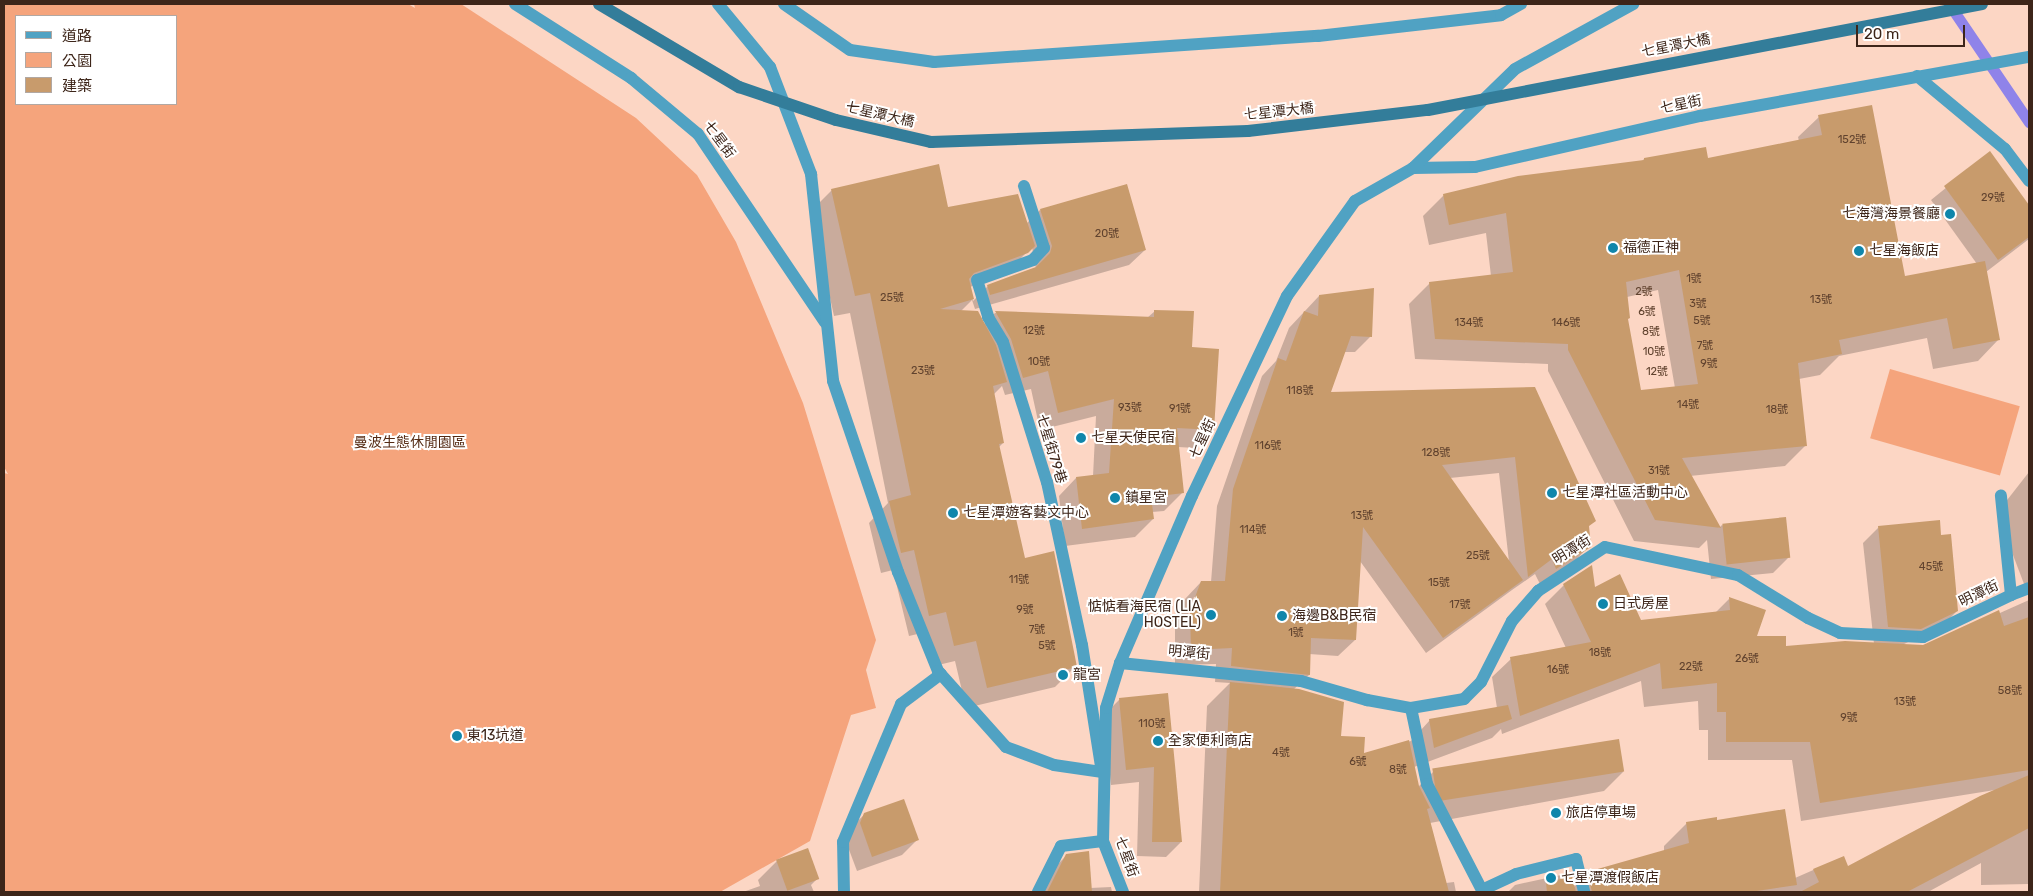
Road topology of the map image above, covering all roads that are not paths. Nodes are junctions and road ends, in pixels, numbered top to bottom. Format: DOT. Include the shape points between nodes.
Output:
graph roads {
  1 [pos="515,4"];
  2 [pos="599,4"];
  3 [pos="718,4"];
  4 [pos="784,4"];
  5 [pos="1521,4"];
  6 [pos="1634,4"];
  7 [pos="1982,4"];
  8 [pos="2029,58"];
  9 [pos="1917,76"];
  10 [pos="1413,168"];
  11 [pos="2029,181"];
  12 [pos="1024,186"];
  13 [pos="827,325"];
  14 [pos="2001,496"];
  15 [pos="2029,588"];
  16 [pos="2011,594"];
  17 [pos="1120,663"];
  18 [pos="941,674"];
  19 [pos="1410,708"];
  20 [pos="1102,772"];
  21 [pos="1103,841"];
  22 [pos="844,892"];
  23 [pos="1038,892"];
  24 [pos="1123,892"];
  25 [pos="1584,892"];
  1 -- 13 [label="street, 七星街" via="631,78 698,134"];
  2 -- 7 [label="main road, 七星潭大橋, bridge" via="739,87 836,120 931,142 1248,131 1428,110"];
  3 -- 13 [label="street, 七星街" via="770,66 811,174"];
  4 -- 5 [label="street" via="850,50 934,62 1318,36 1501,15"];
  6 -- 10 [label="street, 七星街" via="1515,69"];
  8 -- 9 [label="street, 七星街"];
  9 -- 10 [label="street, 七星街" via="1700,116 1475,167"];
  9 -- 11 [label="street" via="2005,149"];
  10 -- 17 [label="street, 七星街" via="1355,201 1287,296 1192,496"];
  12 -- 20 [label="street, 七星街79巷" via="1044,248 1033,260 977,280 988,317 1003,342 1048,482 1082,645"];
  13 -- 18 [label="street, 七星街" via="833,381 898,572"];
  14 -- 16 [label="street, 明潭街"];
  15 -- 16 [label="street"];
  16 -- 19 [label="street, 明潭街" via="1923,637 1840,633 1808,618 1738,575 1605,548 1538,590 1512,621 1481,682 1464,699"];
  17 -- 19 [label="street, 明潭街" via="1301,681 1367,700"];
  17 -- 20 [label="street, 七星街" via="1106,708"];
  18 -- 20 [label="street, 七星街" via="1006,747 1054,765"];
  18 -- 22 [label="street" via="901,704 843,842"];
  19 -- 25 [label="street" via="1427,784 1482,890 1516,874 1576,859"];
  20 -- 21 [label="street, 七星街"];
  21 -- 23 [label="street" via="1062,846"];
  21 -- 24 [label="street, 七星街"];
}
